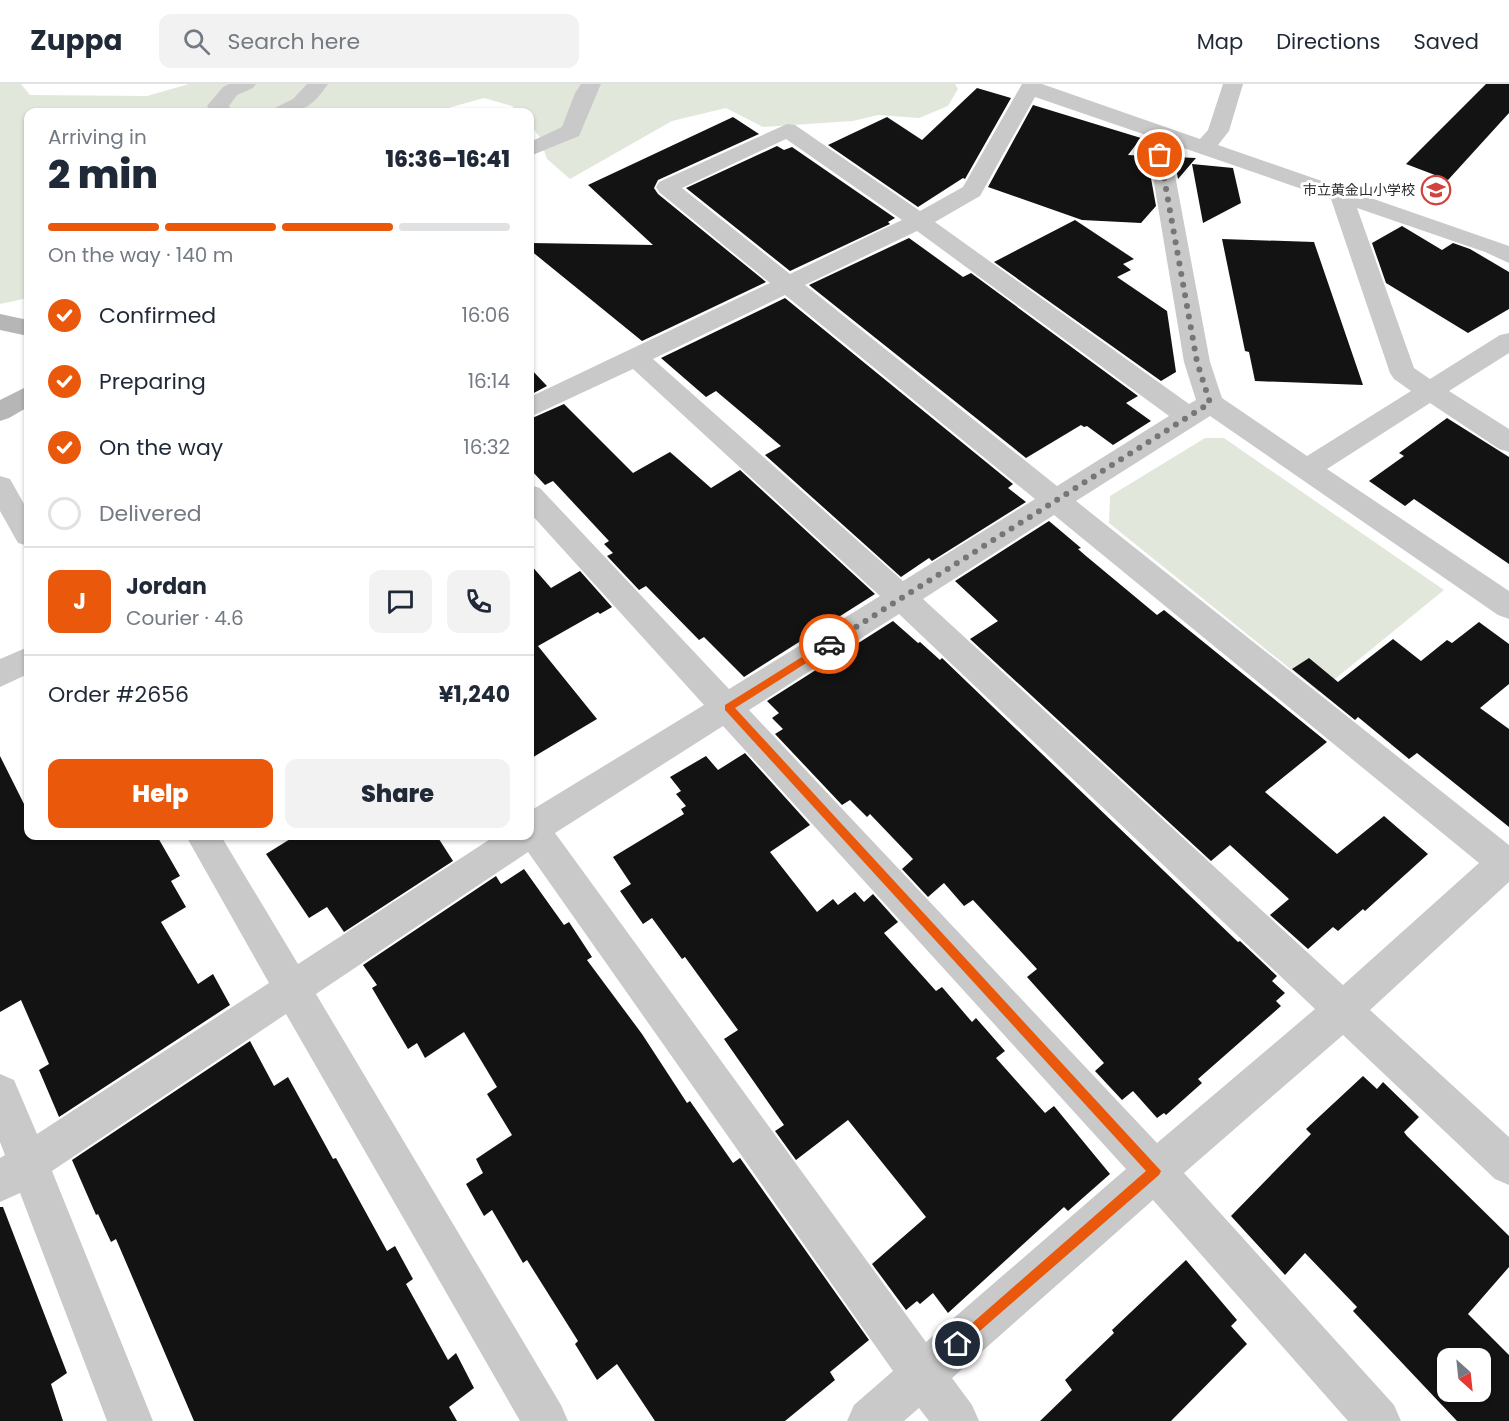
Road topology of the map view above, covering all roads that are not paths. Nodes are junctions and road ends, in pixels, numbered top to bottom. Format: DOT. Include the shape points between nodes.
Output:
graph roads {
  1 [pos="246,84"];
  2 [pos="318,84"];
  3 [pos="591,84"];
  4 [pos="1233,84"];
  5 [pos="1031,86"];
  6 [pos="219,108"];
  7 [pos="290,108"];
  8 [pos="1156,132"];
  9 [pos="534,148"];
  10 [pos="1204,148"];
  11 [pos="1341,195"];
  12 [pos="919,221"];
  13 [pos="1509,256"];
  14 [pos="789,284"];
  15 [pos="0,322"];
  16 [pos="24,327"];
  17 [pos="1509,341"];
  18 [pos="634,357"];
  19 [pos="1429,392"];
  20 [pos="24,397"];
  21 [pos="534,406"];
  22 [pos="1199,410"];
  23 [pos="0,412"];
  24 [pos="1509,442"];
  25 [pos="1307,469"];
  26 [pos="0,486"];
  27 [pos="534,499"];
  28 [pos="1055,501"];
  29 [pos="24,528"];
  30 [pos="903,598"];
  31 [pos="1509,607"];
  32 [pos="24,662"];
  33 [pos="0,674"];
  34 [pos="729,707"];
  35 [pos="534,828"];
  36 [pos="534,838"];
  37 [pos="205,840"];
  38 [pos="515,840"];
  39 [pos="1507,864"];
  40 [pos="291,988"];
  41 [pos="1343,1010"];
  42 [pos="0,1094"];
  43 [pos="1509,1165"];
  44 [pos="1155,1171"];
  45 [pos="15,1172"];
  46 [pos="923,1375"];
  47 [pos="130,1421"];
  48 [pos="545,1421"];
  49 [pos="870,1421"];
  50 [pos="956,1421"];
  51 [pos="1378,1421"];
  1 -- 6 [label="street" via="230,91"];
  2 -- 7 [label="street"];
  3 -- 9 [label="street" via="571,130"];
  4 -- 10 [label="street" via="1218,131"];
  5 -- 8 [label="street"];
  5 -- 12 [label="street" via="972,191"];
  8 -- 10 [label="street"];
  8 -- 22 [label="street" via="1197,362"];
  10 -- 11 [label="street"];
  11 -- 13 [label="street"];
  11 -- 19 [label="street" via="1403,374"];
  12 -- 14 [label="street"];
  12 -- 14 [label="street" via="787,130 667,187"];
  12 -- 22 [label="street"];
  14 -- 18 [label="street"];
  14 -- 28 [label="street"];
  15 -- 16 [label="street"];
  17 -- 19 [label="street"];
  18 -- 21 [label="street"];
  18 -- 30 [label="street"];
  19 -- 24 [label="street"];
  19 -- 25 [label="street"];
  20 -- 23 [label="street"];
  22 -- 25 [label="street"];
  22 -- 28 [label="street"];
  25 -- 31 [label="street"];
  26 -- 29 [label="street"];
  27 -- 34 [label="street"];
  28 -- 30 [label="street"];
  28 -- 39 [label="street"];
  30 -- 34 [label="street"];
  30 -- 41 [label="street"];
  32 -- 33 [label="street"];
  34 -- 35 [label="street"];
  34 -- 44 [label="street"];
  36 -- 46 [label="street"];
  37 -- 40 [label="street"];
  38 -- 40 [label="street"];
  39 -- 41 [label="street"];
  40 -- 45 [label="street"];
  40 -- 48 [label="street"];
  41 -- 43 [label="street"];
  41 -- 44 [label="street"];
  42 -- 45 [label="street"];
  44 -- 46 [label="street"];
  44 -- 51 [label="street"];
  45 -- 47 [label="street"];
  46 -- 49 [label="street"];
  46 -- 50 [label="street"];
}
